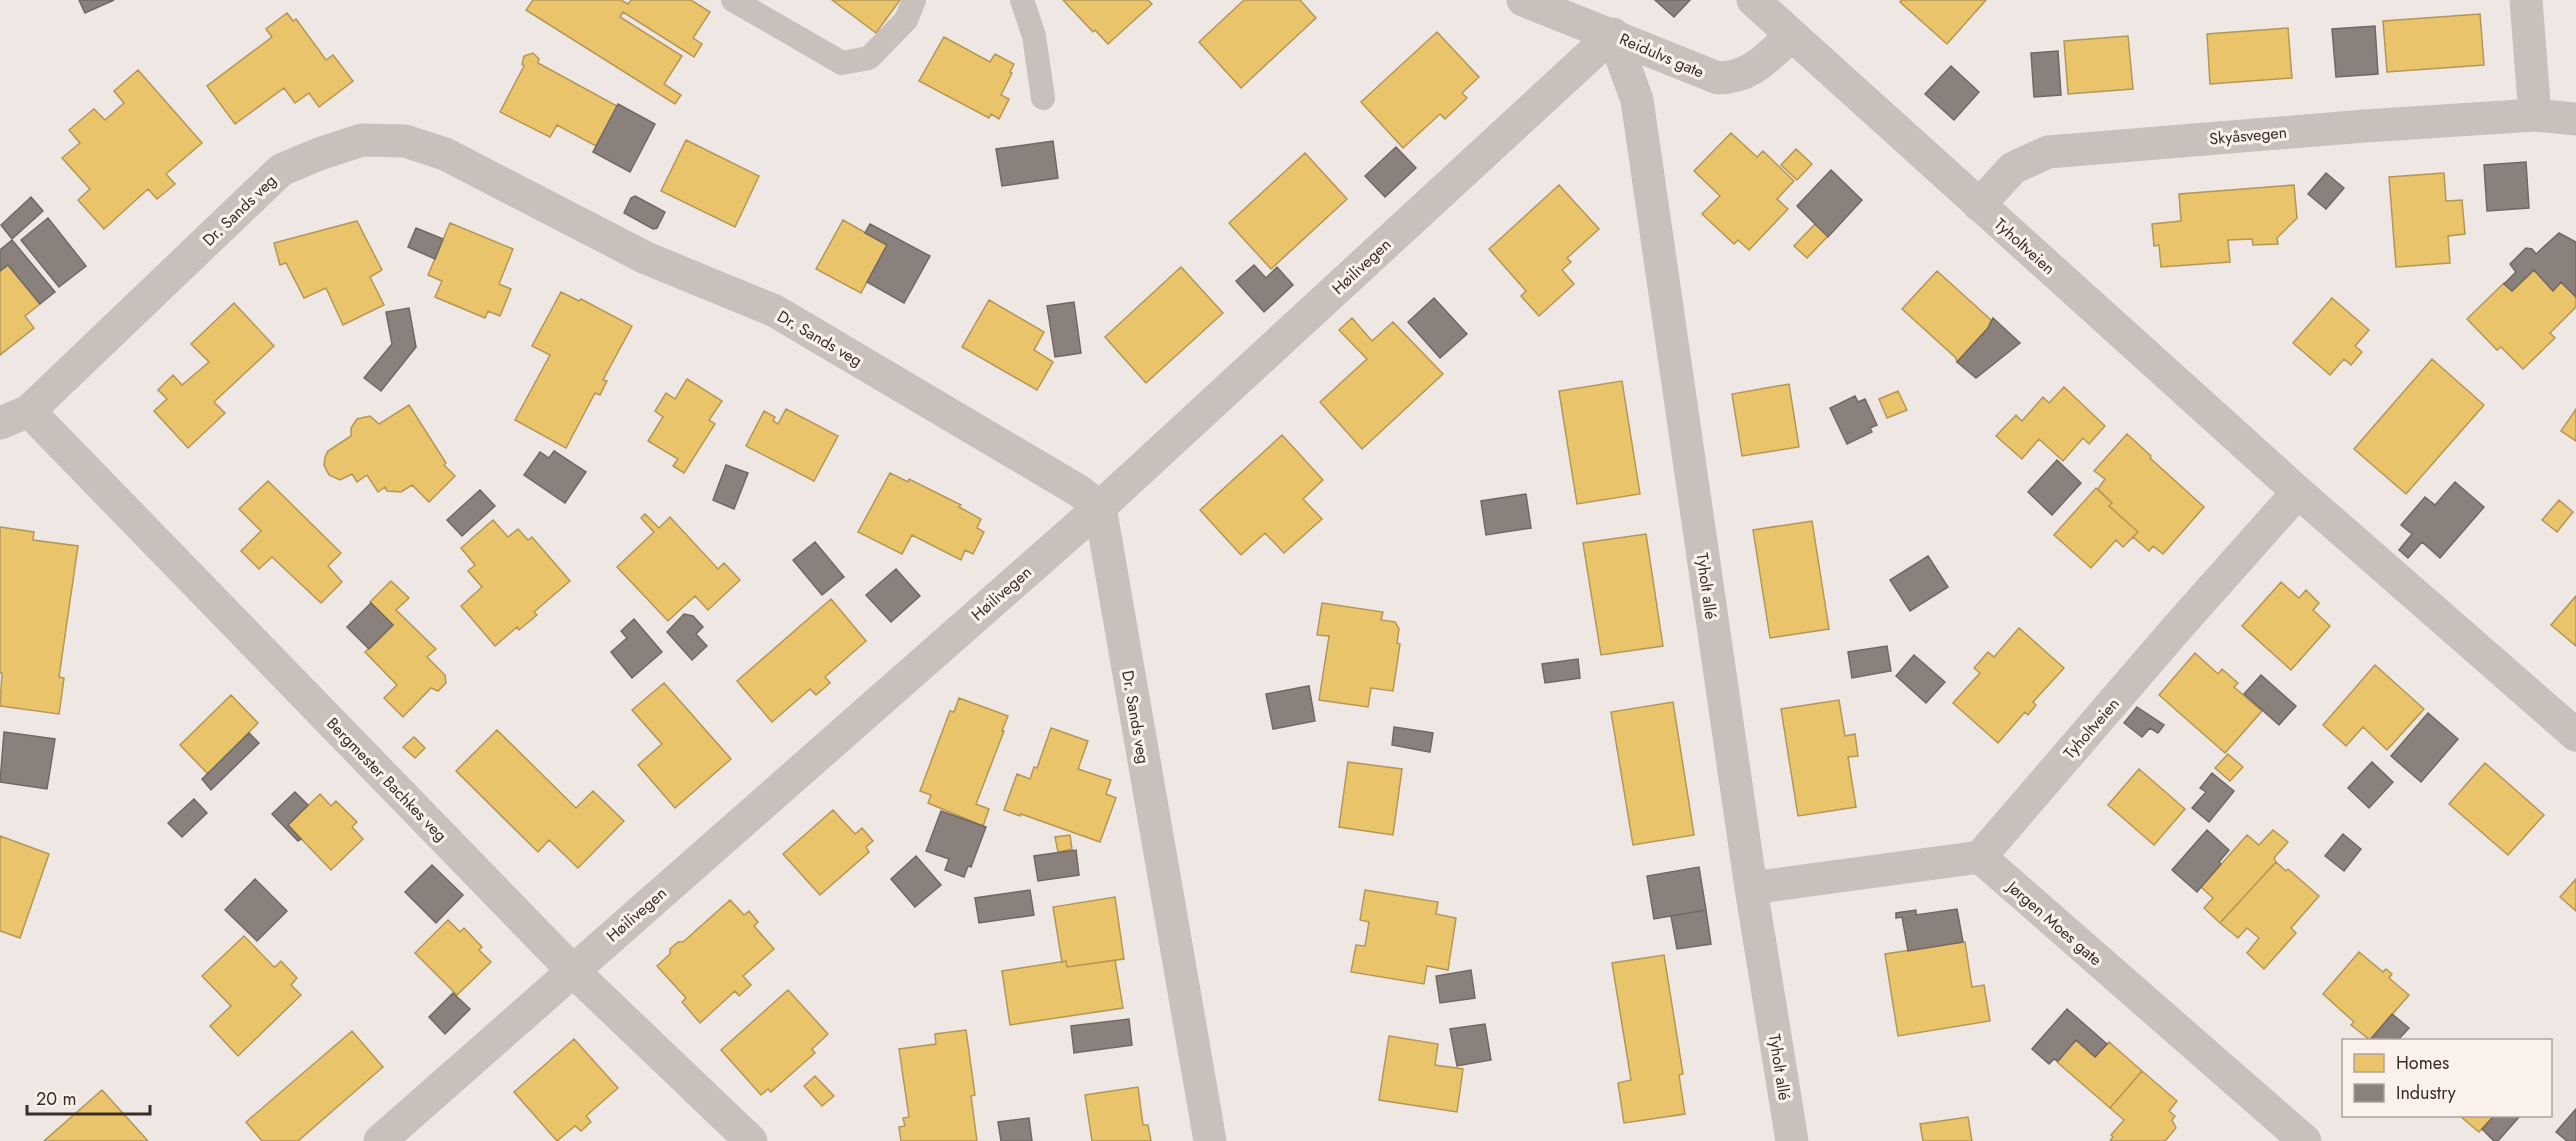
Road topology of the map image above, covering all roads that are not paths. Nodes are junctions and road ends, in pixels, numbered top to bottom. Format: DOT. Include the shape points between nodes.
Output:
graph roads {
  1 [pos="733,0"];
  2 [pos="914,0"];
  3 [pos="1022,0"];
  4 [pos="1523,0"];
  5 [pos="1753,0"];
  6 [pos="2526,0"];
  7 [pos="1613,34"];
  8 [pos="1792,35"];
  9 [pos="1042,98"];
  10 [pos="2535,115"];
  11 [pos="2576,119"];
  12 [pos="1979,205"];
  13 [pos="15,417"];
  14 [pos="2298,492"];
  15 [pos="1100,507"];
  16 [pos="2576,735"];
  17 [pos="1980,857"];
  18 [pos="1751,888"];
  19 [pos="572,970"];
  20 [pos="380,1141"];
  21 [pos="751,1141"];
  22 [pos="1210,1141"];
  23 [pos="1792,1141"];
  24 [pos="2305,1141"];
  1 -- 2 [label="lane" via="842,63 869,58 906,20"];
  3 -- 9 [label="lane" via="1034,36"];
  4 -- 7 [label="street, Reidulvs gate"];
  5 -- 8 [label="street, Tyholtveien"];
  6 -- 10 [label="street"];
  7 -- 8 [label="street, Reidulvs gate" via="1718,78 1733,78 1752,71"];
  7 -- 15 [label="street, Høilivegen"];
  7 -- 18 [label="street, Tyholt allé" via="1636,100"];
  8 -- 12 [label="street, Tyholtveien"];
  10 -- 11 [label="street, Skyåsvegen"];
  10 -- 12 [label="street, Skyåsvegen" via="2048,152 2013,168"];
  12 -- 14 [label="street, Tyholtveien"];
  13 -- 15 [label="street, Dr. Sands veg" via="281,170 362,140 405,141 445,153 646,258 775,311"];
  13 -- 19 [label="street, Bergmester Bachkes veg"];
  14 -- 16 [label="street, Tyholtveien"];
  14 -- 17 [label="street, Tyholtveien"];
  15 -- 19 [label="street, Høilivegen"];
  15 -- 22 [label="street, Dr. Sands veg"];
  17 -- 18 [label="street"];
  17 -- 24 [label="street, Jørgen Moes gate"];
  18 -- 23 [label="street, Tyholt allé"];
  19 -- 20 [label="street, Høilivegen"];
  19 -- 21 [label="street, Bergmester Bachkes veg"];
}
